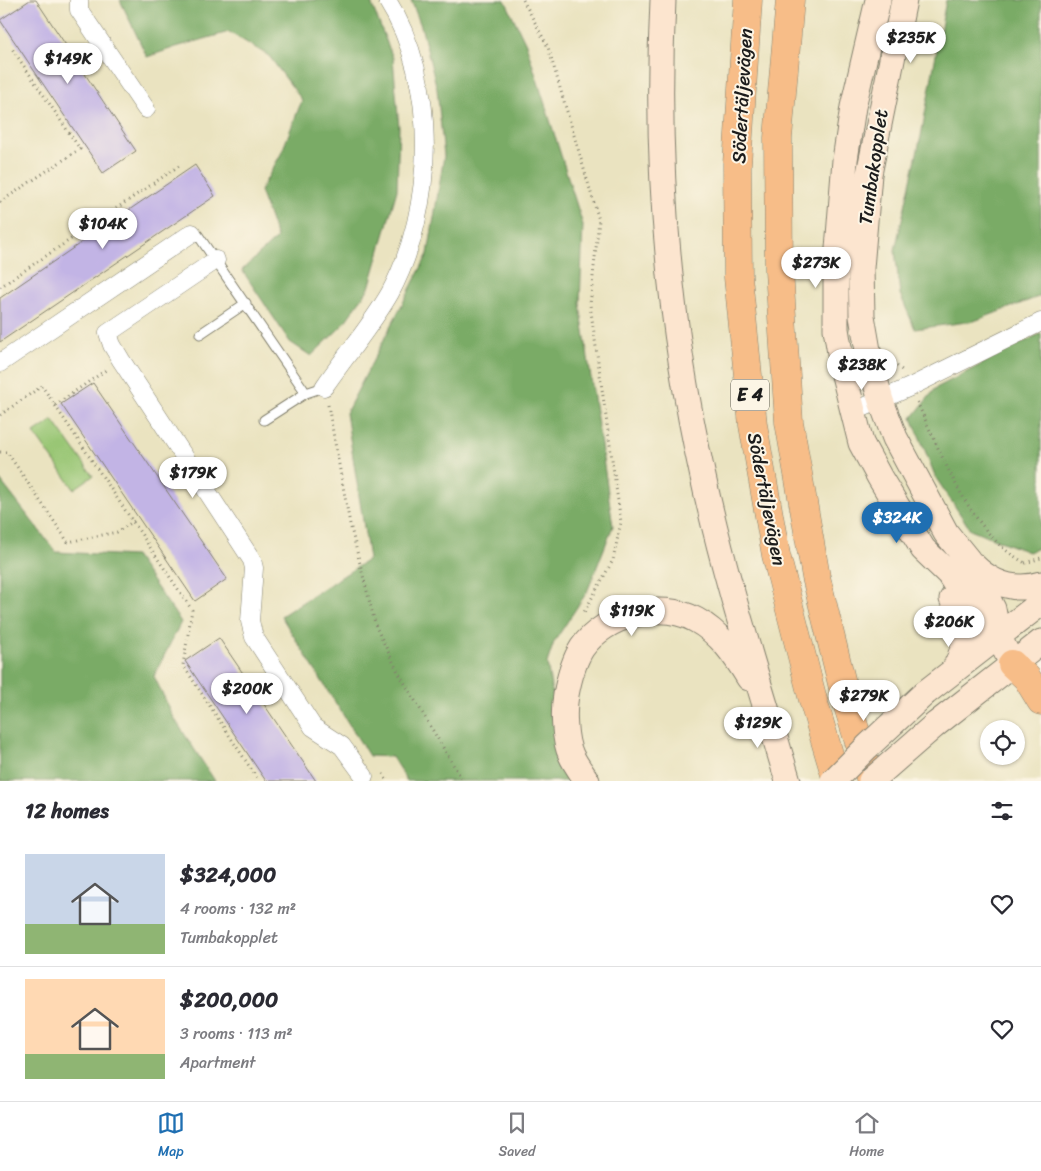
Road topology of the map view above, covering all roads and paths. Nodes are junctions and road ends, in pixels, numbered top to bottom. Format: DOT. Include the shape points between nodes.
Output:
graph roads {
  1 [pos="79,0"];
  2 [pos="388,0"];
  3 [pos="524,0"];
  4 [pos="663,0"];
  5 [pos="748,0"];
  6 [pos="790,0"];
  7 [pos="878,0"];
  8 [pos="904,0"];
  9 [pos="11,47"];
  10 [pos="146,109"];
  11 [pos="179,166"];
  12 [pos="0,202"];
  13 [pos="192,233"];
  14 [pos="216,260"];
  15 [pos="0,287"];
  16 [pos="246,303"];
  17 [pos="1041,322"];
  18 [pos="200,334"];
  19 [pos="121,360"];
  20 [pos="0,363"];
  21 [pos="324,387"];
  22 [pos="910,387"];
  23 [pos="306,393"];
  24 [pos="881,401"];
  25 [pos="55,405"];
  26 [pos="855,411"];
  27 [pos="0,415"];
  28 [pos="264,420"];
  29 [pos="0,452"];
  30 [pos="134,521"];
  31 [pos="923,549"];
  32 [pos="1041,558"];
  33 [pos="968,560"];
  34 [pos="1041,584"];
  35 [pos="1041,603"];
  36 [pos="580,619"];
  37 [pos="998,635"];
  38 [pos="1041,642"];
  39 [pos="1012,664"];
  40 [pos="955,668"];
  41 [pos="1041,701"];
  42 [pos="765,706"];
  43 [pos="364,776"];
  44 [pos="259,781"];
  45 [pos="462,781"];
  46 [pos="587,781"];
  47 [pos="788,781"];
  48 [pos="833,781"];
  49 [pos="838,781"];
  50 [pos="871,781"];
  1 -- 10 [label="street" via="79,10"];
  2 -- 21 [label="street" via="409,46 419,88 425,147 424,181 416,222 391,291"];
  3 -- 36 [label="path" via="548,47 599,220 590,305 621,522 613,560"];
  4 -- 42 [label="main road" via="660,61 662,168 678,347 703,477"];
  5 -- 49 [label="highway, Södertäljevägen / E 4" via="738,164 738,277 753,425 776,555 813,700"];
  6 -- 50 [label="highway, E 4" via="778,138 779,271 789,422 816,577 846,700"];
  7 -- 26 [label="main road, Tumbakopplet" via="853,107 845,160 836,274 836,329 843,371"];
  8 -- 24 [label="main road, Tumbakopplet" via="869,174 861,268 862,316"];
  9 -- 12 [label="path" via="80,149"];
  11 -- 15 [label="path"];
  13 -- 14 [label="lane" via="198,235"];
  13 -- 20 [label="street"];
  14 -- 16 [label="lane"];
  14 -- 19 [label="street" via="108,333"];
  16 -- 18 [label="lane"];
  16 -- 23 [label="lane"];
  17 -- 22 [label="street"];
  19 -- 25 [label="path"];
  19 -- 43 [label="street" via="252,560 250,621 254,637 313,727 342,746"];
  21 -- 23 [label="lane"];
  21 -- 45 [label="path" via="350,524 376,627 398,672"];
  22 -- 24 [label="street"];
  22 -- 32 [label="path" via="946,464 980,522 1003,548 1025,563"];
  23 -- 28 [label="lane"];
  24 -- 26 [label="street"];
  24 -- 33 [label="main road, Tumbakopplet" via="916,480 946,533"];
  25 -- 27 [label="path" via="42,386"];
  25 -- 30 [label="path"];
  26 -- 31 [label="main road, Tumbakopplet" via="861,442"];
  29 -- 30 [label="path" via="7,452 68,542 117,532"];
  30 -- 44 [label="path" via="192,610 182,666"];
  31 -- 37 [label="main road, Tumbakopplet" via="949,574 972,611"];
  31 -- 40 [label="main road, Tumbakopplet" via="959,612 966,631 965,649"];
  33 -- 34 [label="main road" via="998,584 1022,588"];
  33 -- 37 [label="main road, Tumbakopplet" via="992,609"];
  35 -- 37 [label="main road"];
  37 -- 39 [label="main road, Tumbakopplet"];
  37 -- 40 [label="main road"];
  38 -- 39 [label="main road"];
  39 -- 41 [label="highway" via="1027,678"];
  39 -- 50 [label="main road, bridge"];
  40 -- 48 [label="main road, bridge"];
  42 -- 46 [label="main road" via="737,657 717,634 694,619 666,611 645,611 624,618 600,631 582,648 569,677 563,712 570,754"];
  42 -- 47 [label="main road"];
}
